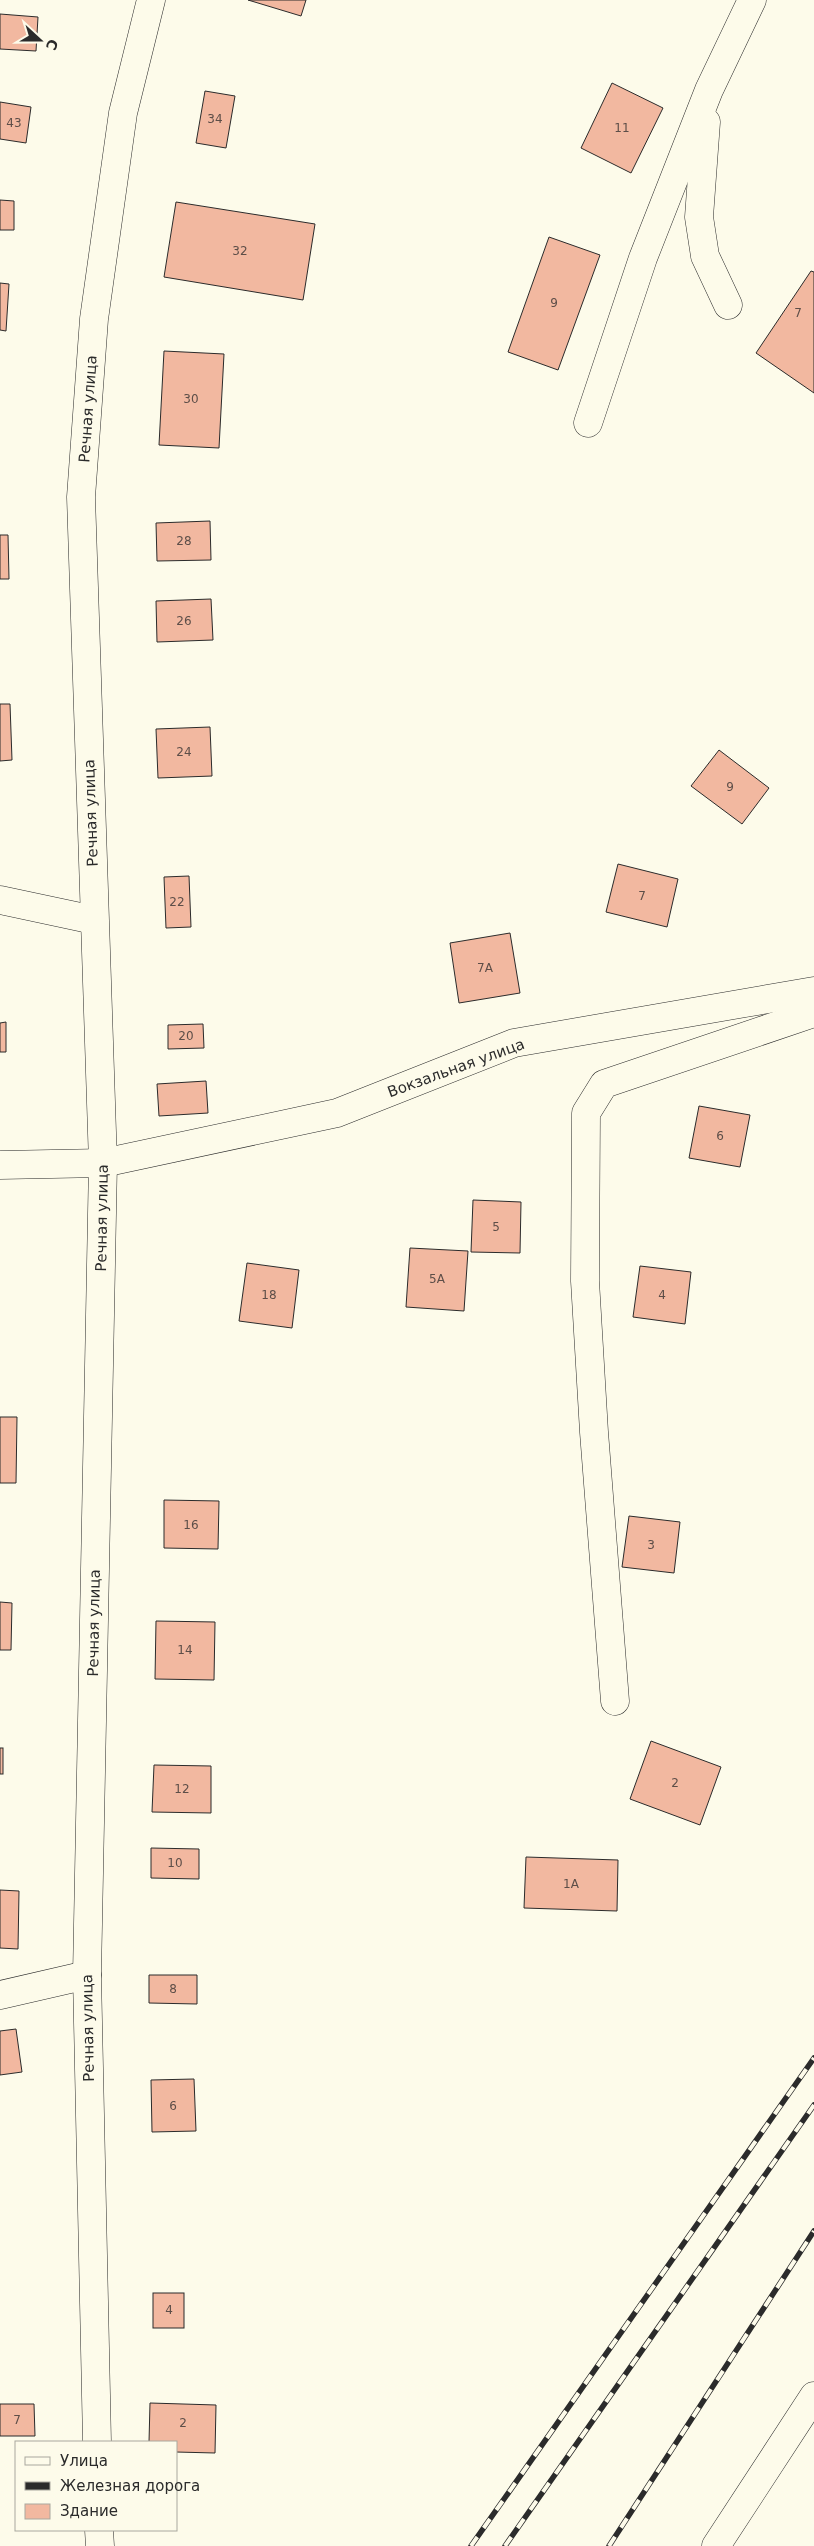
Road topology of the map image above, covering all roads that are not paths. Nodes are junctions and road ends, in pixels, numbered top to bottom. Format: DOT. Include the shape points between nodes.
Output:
graph roads {
  1 [pos="151,0"];
  2 [pos="752,0"];
  3 [pos="709,90"];
  4 [pos="728,305"];
  5 [pos="588,423"];
  6 [pos="0,900"];
  7 [pos="94,920"];
  8 [pos="814,991"];
  9 [pos="814,1013"];
  10 [pos="103,1163"];
  11 [pos="0,1164"];
  12 [pos="615,1701"];
  13 [pos="87,1975"];
  14 [pos="0,1995"];
  15 [pos="814,2396"];
  16 [pos="97,2441"];
  17 [pos="99,2531"];
  18 [pos="100,2546"];
  19 [pos="716,2546"];
  1 -- 7 [label="street, Речная улица" via="123,113 94,319 82,497"];
  2 -- 3 [label="street"];
  3 -- 4 [label="street" via="699,217 705,256"];
  3 -- 5 [label="street" via="643,258"];
  6 -- 7 [label="street"];
  7 -- 10 [label="street, Речная улица"];
  8 -- 10 [label="street, Вокзальная улица" via="514,1043 337,1113"];
  9 -- 12 [label="street" via="604,1084 586,1113 584,1281"];
  10 -- 11 [label="street, Вокзальная улица"];
  10 -- 13 [label="street, Речная улица"];
  13 -- 14 [label="street"];
  13 -- 16 [label="street, Речная улица"];
  15 -- 19 [label="street"];
  17 -- 18 [label="street"];
}
